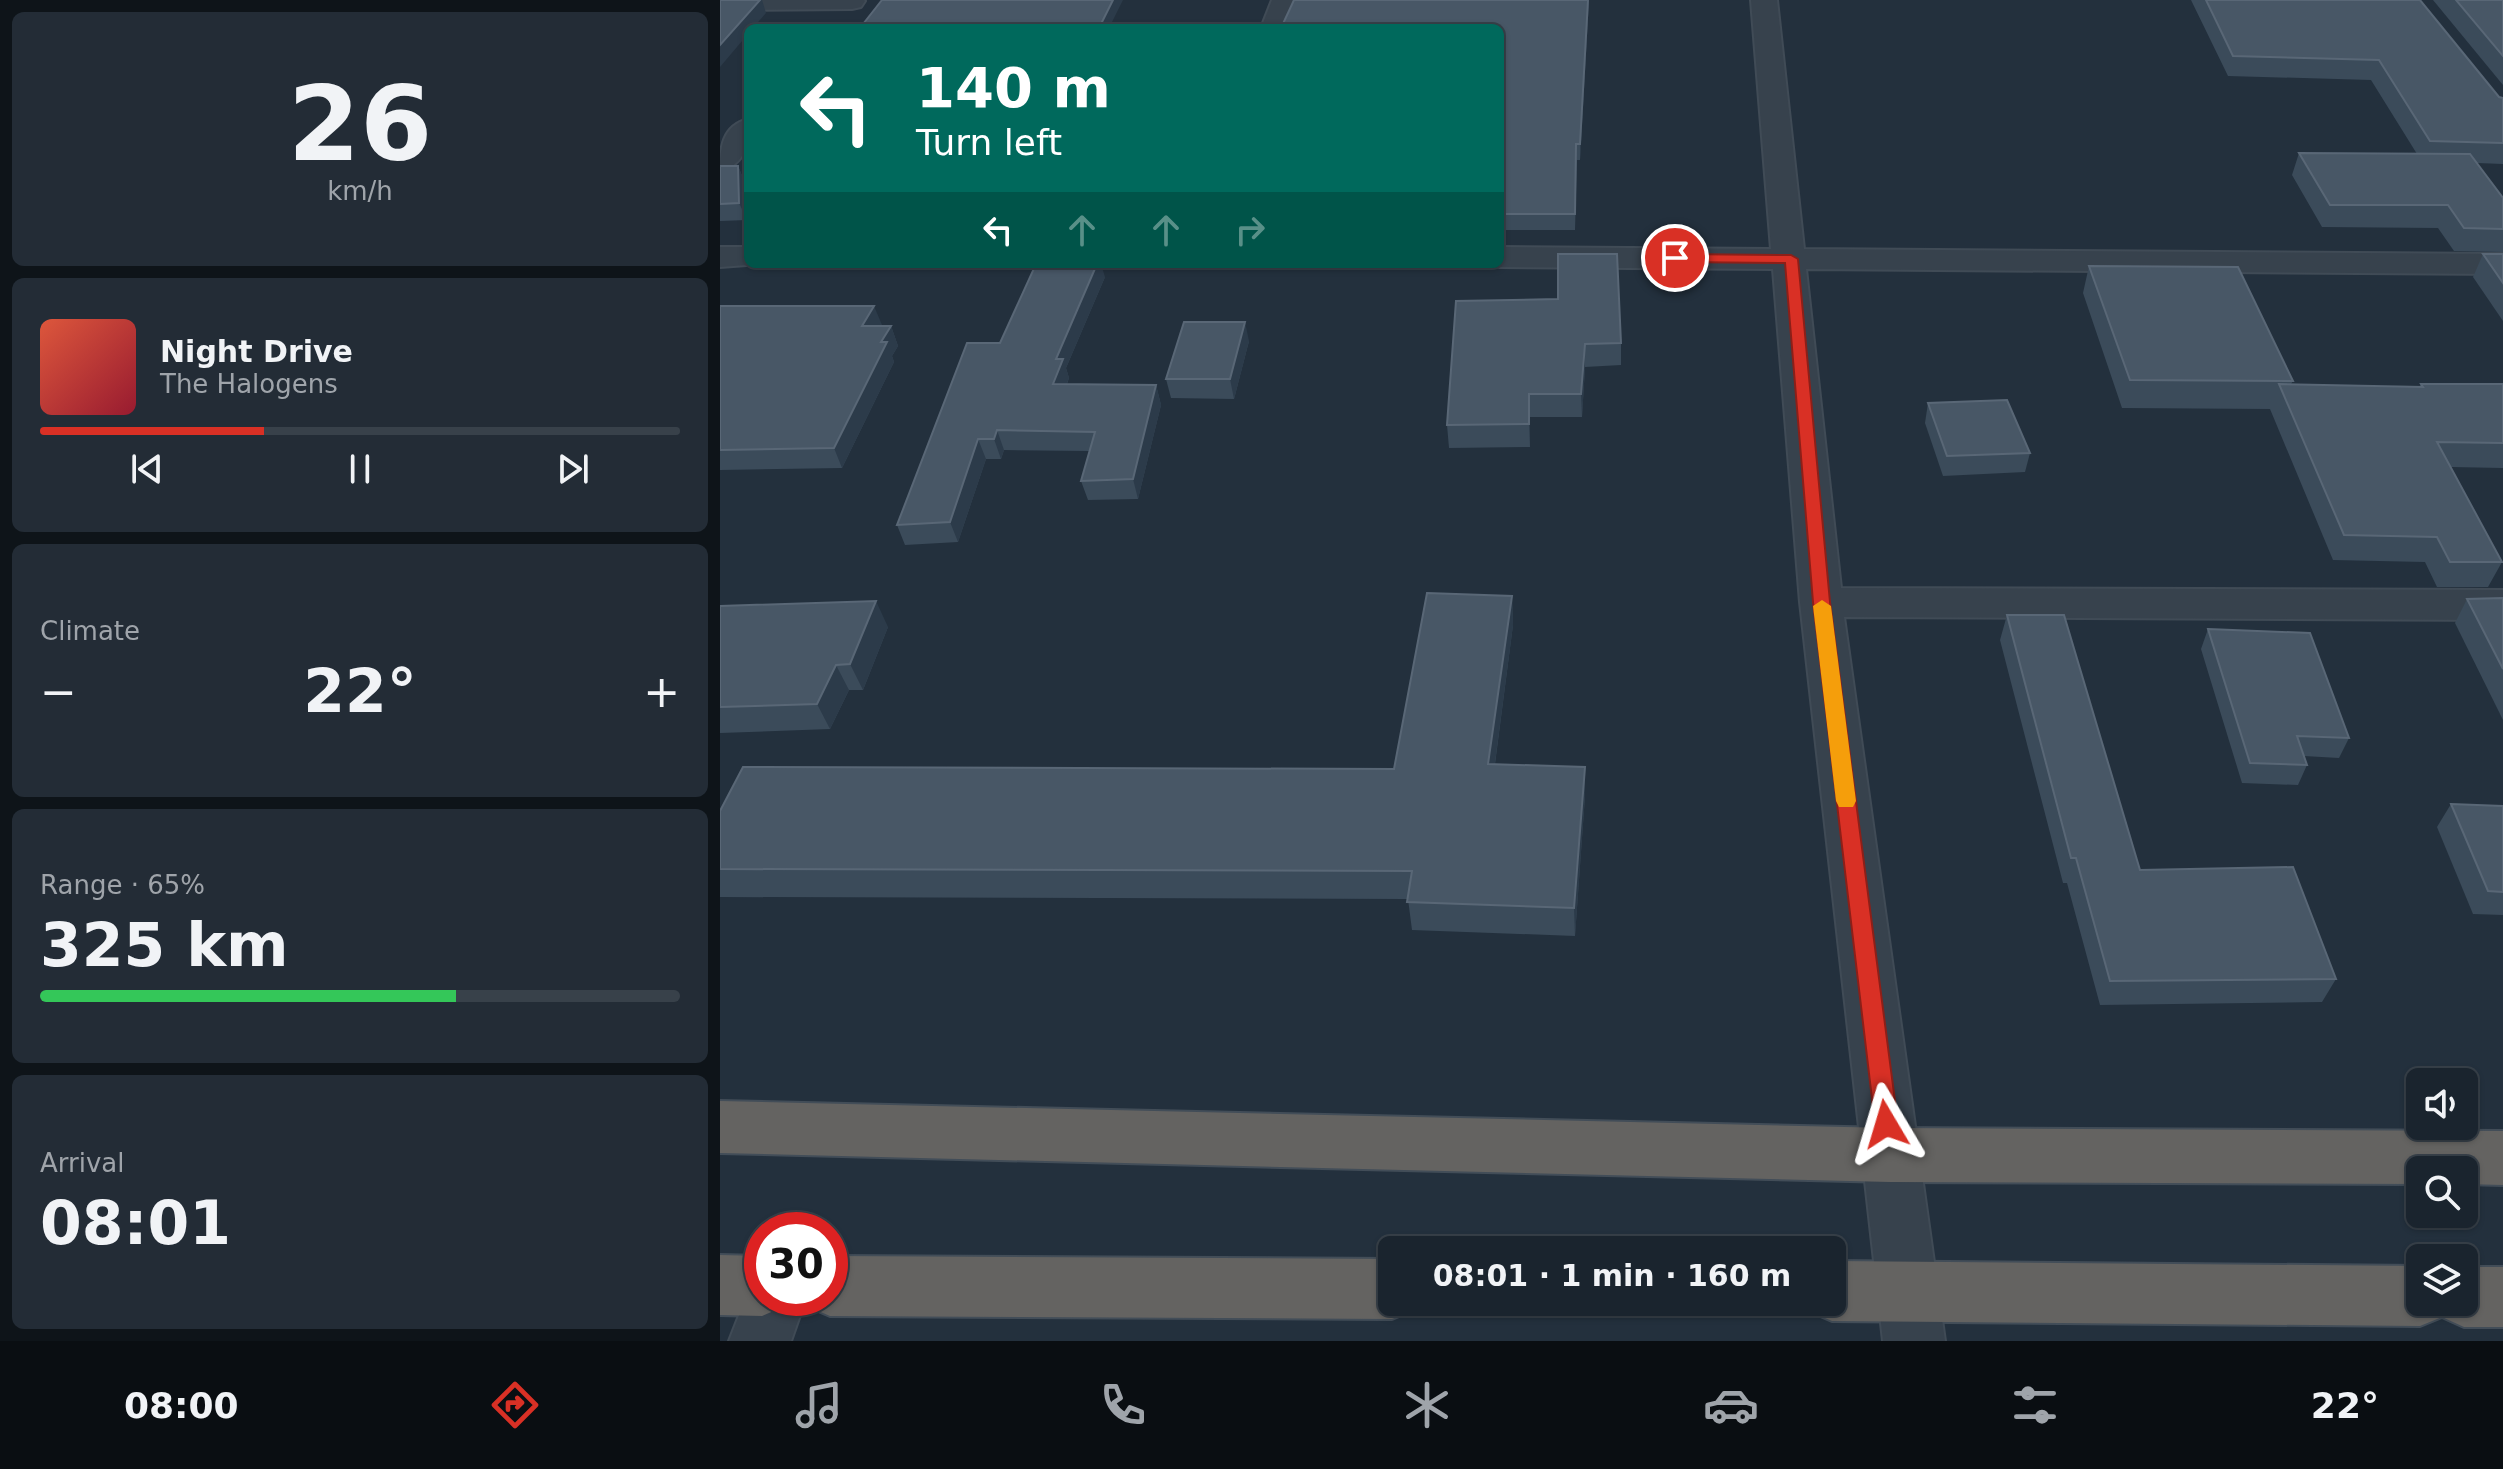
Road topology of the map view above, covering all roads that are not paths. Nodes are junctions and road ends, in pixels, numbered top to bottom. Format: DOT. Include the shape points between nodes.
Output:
graph roads {
  1 [pos="853,0"];
  2 [pos="1285,0"];
  3 [pos="1764,0"];
  4 [pos="720,2"];
  5 [pos="833,24"];
  6 [pos="1276,24"];
  7 [pos="744,133"];
  8 [pos="720,162"];
  9 [pos="720,257"];
  10 [pos="744,257"];
  11 [pos="1504,257"];
  12 [pos="1791,259"];
  13 [pos="2503,264"];
  14 [pos="1821,602"];
  15 [pos="2503,605"];
  16 [pos="720,1127"];
  17 [pos="1890,1155"];
  18 [pos="2503,1158"];
  19 [pos="720,1285"];
  20 [pos="744,1286"];
  21 [pos="848,1286"];
  22 [pos="1378,1289"];
  23 [pos="1846,1295"];
  24 [pos="2406,1297"];
  25 [pos="2478,1297"];
  26 [pos="2503,1297"];
  27 [pos="769,1316"];
  28 [pos="1911,1316"];
  29 [pos="760,1341"];
  1 -- 4 [label="street"];
  1 -- 5 [label="street"];
  2 -- 6 [label="street"];
  3 -- 12 [label="street"];
  7 -- 8 [label="street"];
  9 -- 10 [label="street"];
  11 -- 12 [label="street"];
  12 -- 13 [label="street"];
  12 -- 14 [label="street"];
  14 -- 15 [label="street"];
  14 -- 17 [label="street"];
  16 -- 17 [label="highway"];
  17 -- 18 [label="highway"];
  17 -- 28 [label="street"];
  19 -- 20 [label="highway"];
  21 -- 22 [label="highway"];
  23 -- 28 [label="highway"];
  24 -- 28 [label="highway"];
  25 -- 26 [label="highway"];
  27 -- 29 [label="street"];
}
